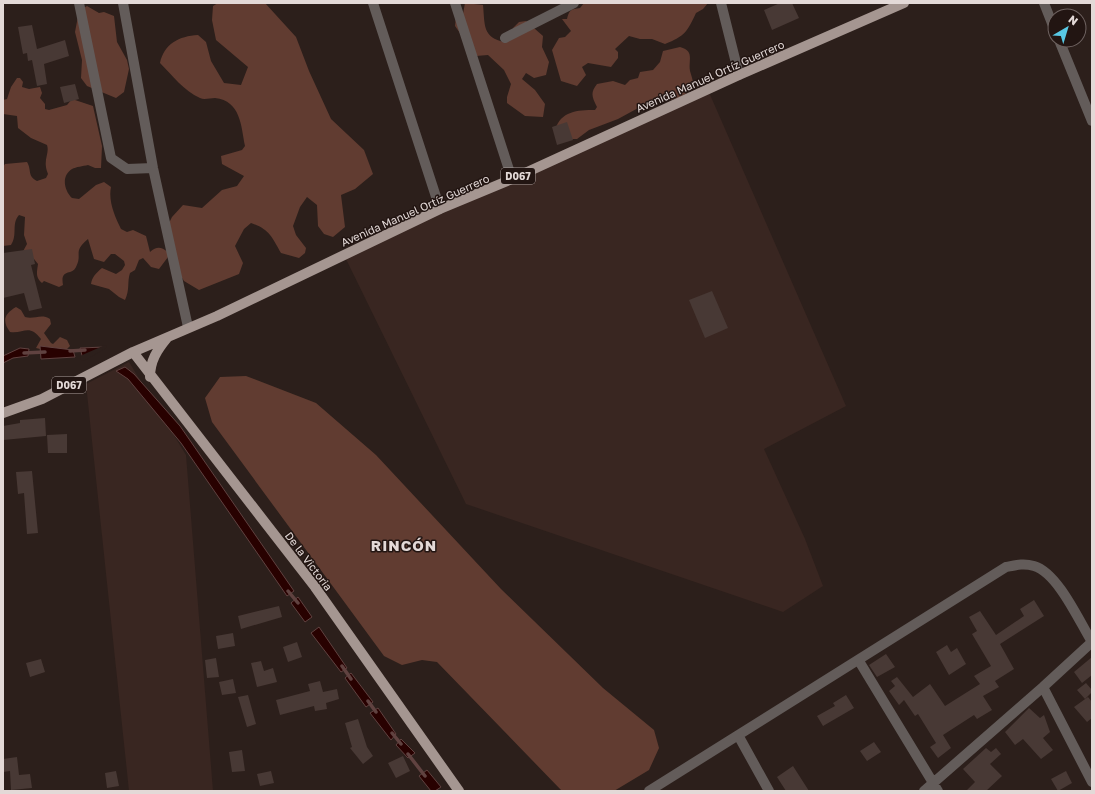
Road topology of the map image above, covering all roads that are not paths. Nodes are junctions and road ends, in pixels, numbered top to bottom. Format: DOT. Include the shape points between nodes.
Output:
graph roads {
  1 [pos="79,3"];
  2 [pos="123,3"];
  3 [pos="373,3"];
  4 [pos="455,3"];
  5 [pos="574,3"];
  6 [pos="722,3"];
  7 [pos="901,4"];
  8 [pos="505,38"];
  9 [pos="1062,48"];
  10 [pos="738,75"];
  11 [pos="1092,121"];
  12 [pos="153,168"];
  13 [pos="512,179"];
  14 [pos="440,209"];
  15 [pos="188,327"];
  16 [pos="168,337"];
  17 [pos="133,352"];
  18 [pos="150,377"];
  19 [pos="3,413"];
  20 [pos="1092,642"];
  21 [pos="859,661"];
  22 [pos="1043,687"];
  23 [pos="738,735"];
  24 [pos="1092,782"];
  25 [pos="936,787"];
  26 [pos="459,791"];
  27 [pos="649,791"];
  28 [pos="769,791"];
  29 [pos="924,791"];
  1 -- 12 [label="street" via="111,158 127,169"];
  2 -- 12 [label="street"];
  3 -- 14 [label="street"];
  4 -- 13 [label="street"];
  5 -- 8 [label="street"];
  6 -- 10 [label="street"];
  7 -- 10 [label="main road, Avenida Manuel Ortíz Guerrero / D067"];
  9 -- 11 [label="street"];
  10 -- 13 [label="main road, Avenida Manuel Ortíz Guerrero / D067"];
  12 -- 15 [label="street"];
  13 -- 14 [label="main road, Avenida Manuel Ortíz Guerrero / D067"];
  14 -- 15 [label="main road, Avenida Manuel Ortíz Guerrero / D067" via="217,316"];
  15 -- 16 [label="main road, Avenida Manuel Ortíz Guerrero / D067"];
  16 -- 17 [label="main road, Avenida Manuel Ortíz Guerrero / D067"];
  16 -- 18 [label="main road" via="150,366"];
  17 -- 18 [label="main road, De la Victoria"];
  17 -- 19 [label="main road, Avenida Manuel Ortíz Guerrero / D067" via="42,399"];
  18 -- 26 [label="main road, De la Victoria" via="314,587"];
  20 -- 21 [label="street" via="1058,586 1035,566 1022,564 1006,567"];
  20 -- 22 [label="street"];
  21 -- 23 [label="street"];
  21 -- 25 [label="street"];
  22 -- 24 [label="street"];
  22 -- 25 [label="street"];
  23 -- 27 [label="street"];
  23 -- 28 [label="street"];
  25 -- 29 [label="street"];
}
